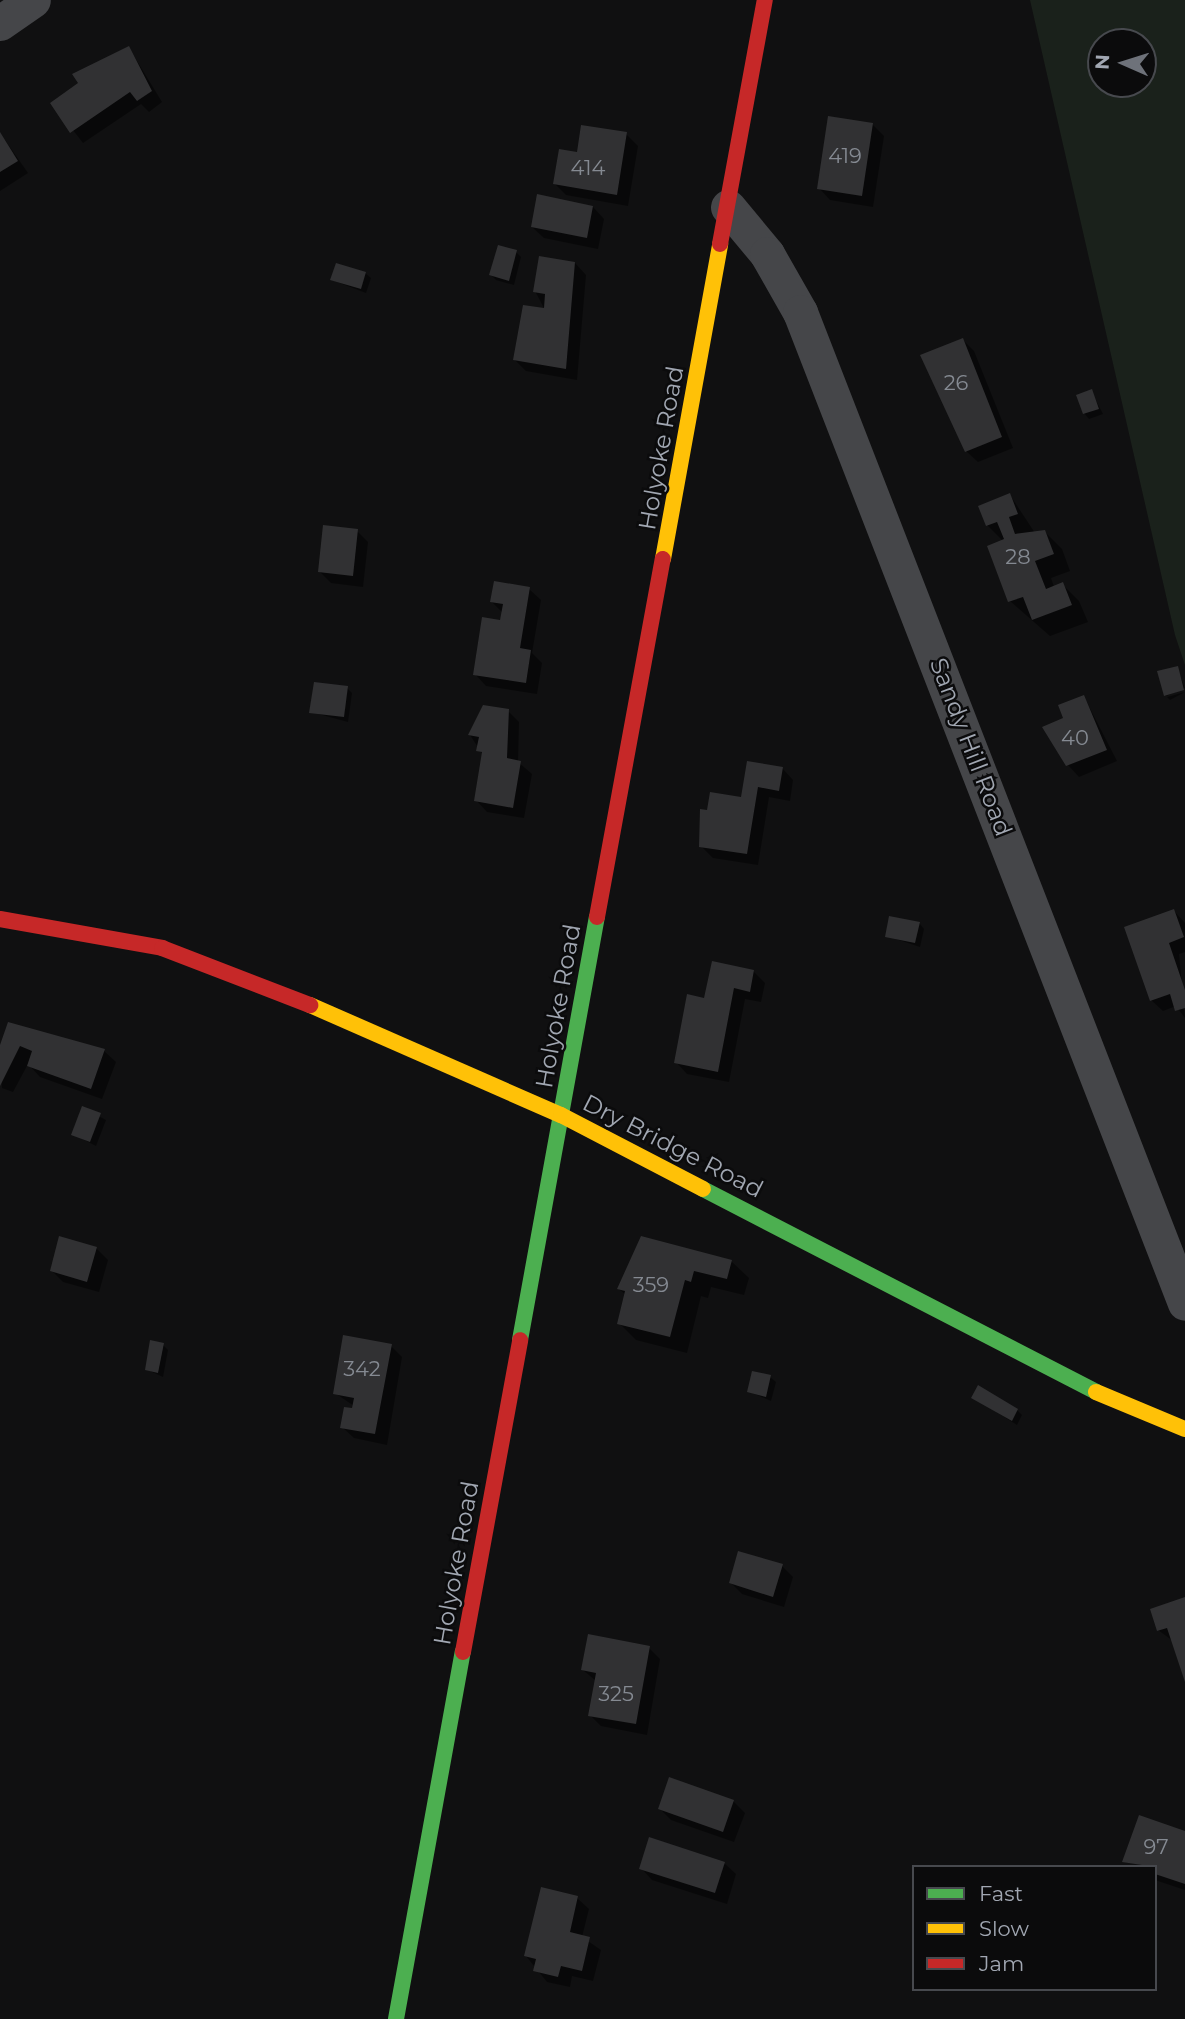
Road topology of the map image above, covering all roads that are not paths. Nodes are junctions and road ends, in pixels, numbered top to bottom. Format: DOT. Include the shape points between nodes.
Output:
graph roads {
  1 [pos="33,0"];
  2 [pos="765,0"];
  3 [pos="0,23"];
  4 [pos="728,207"];
  5 [pos="0,919"];
  6 [pos="561,1115"];
  7 [pos="1185,1303"];
  8 [pos="1185,1429"];
  9 [pos="396,2019"];
  1 -- 3 [label="street"];
  2 -- 4 [label="street, Holyoke Road"];
  4 -- 6 [label="street, Holyoke Road"];
  4 -- 7 [label="street, Sandy Hill Road" via="767,254 800,312"];
  5 -- 6 [label="street, Dry Bridge Road" via="192,958"];
  6 -- 8 [label="street, Dry Bridge Road" via="1078,1384"];
  6 -- 9 [label="street, Holyoke Road"];
}
